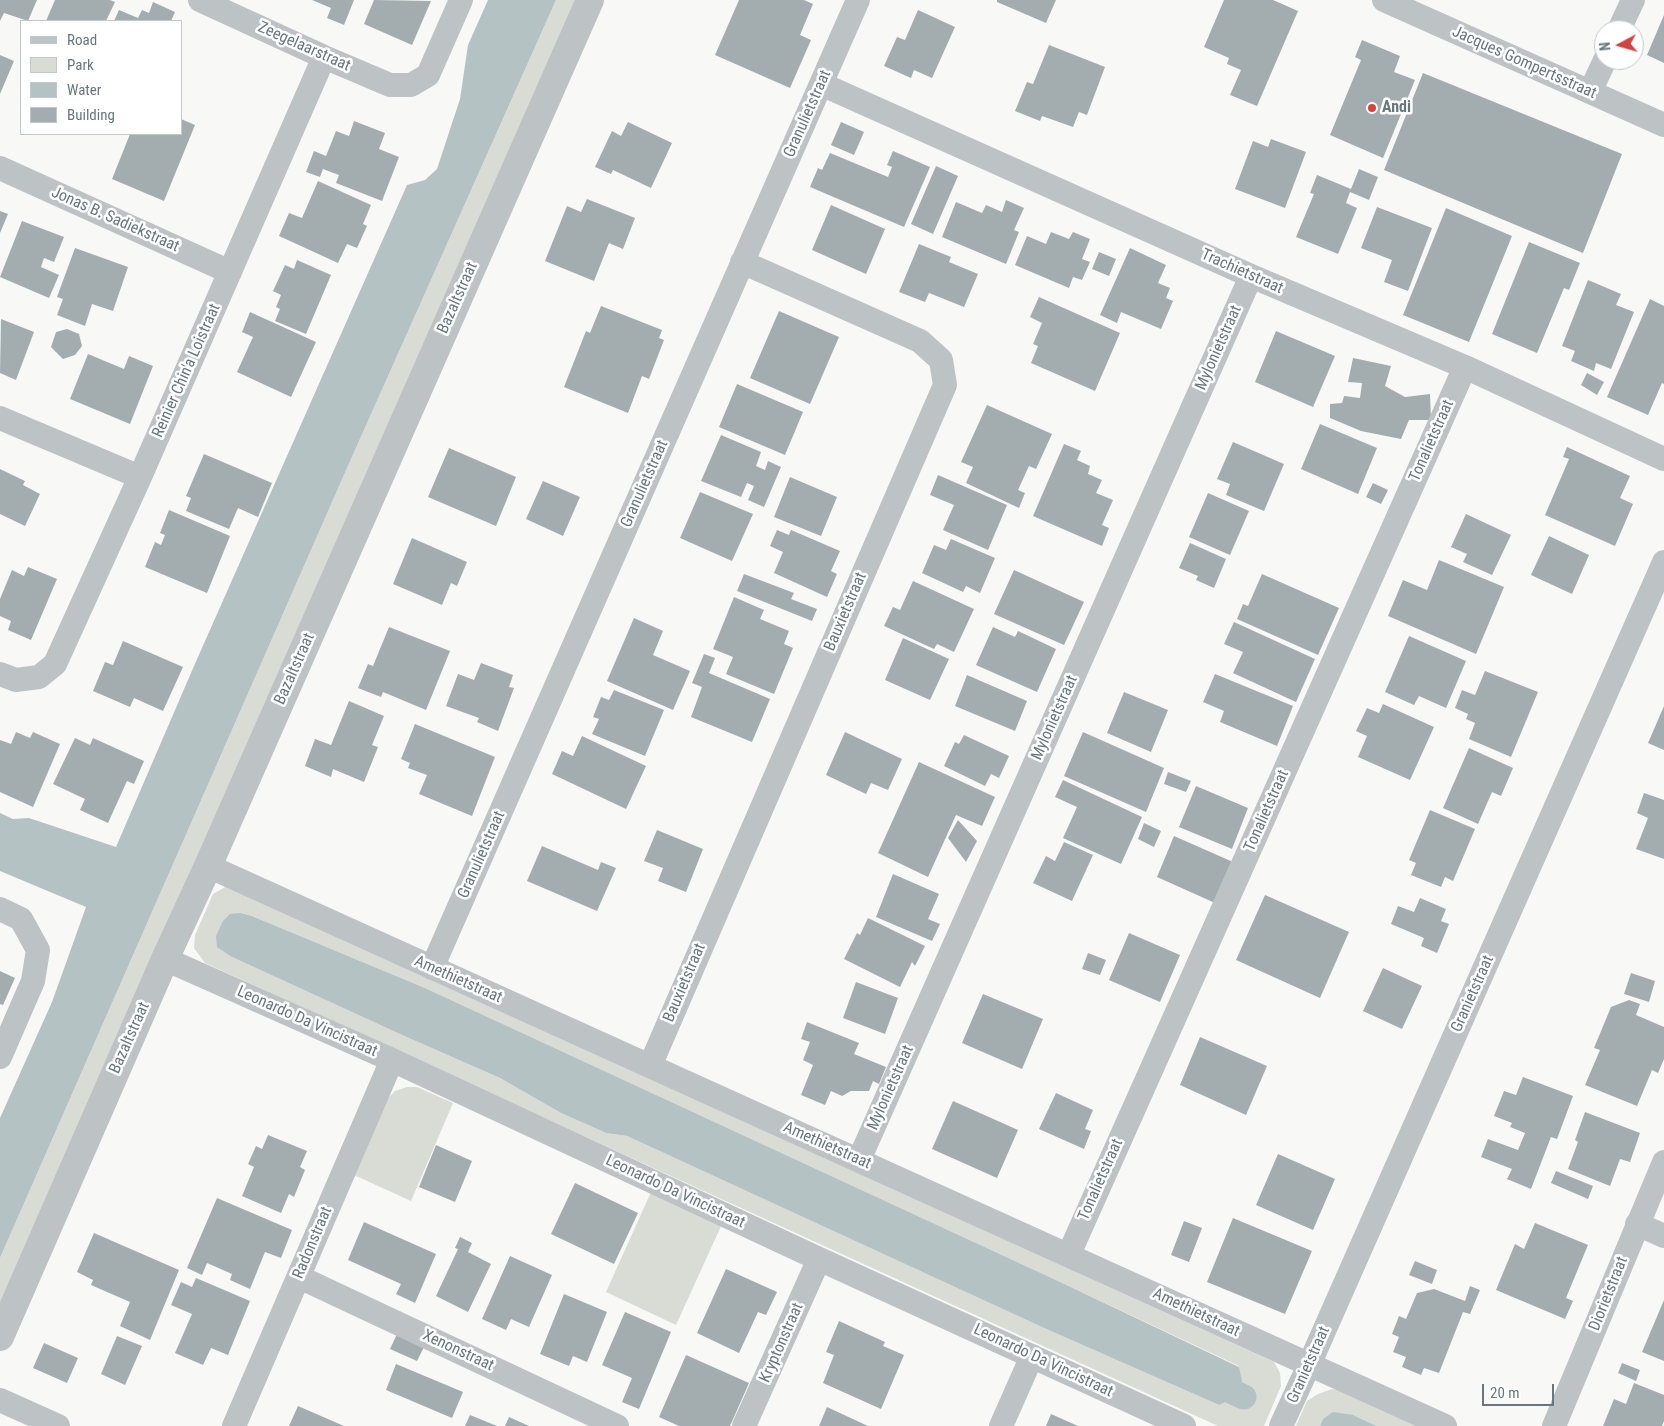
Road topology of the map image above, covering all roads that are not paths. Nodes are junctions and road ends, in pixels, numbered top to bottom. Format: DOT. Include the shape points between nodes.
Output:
graph roads {
  1 [pos="200,0"];
  2 [pos="461,0"];
  3 [pos="590,0"];
  4 [pos="858,0"];
  5 [pos="1384,0"];
  6 [pos="1633,0"];
  7 [pos="1624,20"];
  8 [pos="324,57"];
  9 [pos="1600,70"];
  10 [pos="821,84"];
  11 [pos="1590,92"];
  12 [pos="1664,125"];
  13 [pos="0,168"];
  14 [pos="742,262"];
  15 [pos="230,272"];
  16 [pos="1251,276"];
  17 [pos="1465,367"];
  18 [pos="0,418"];
  19 [pos="1664,459"];
  20 [pos="140,477"];
  21 [pos="1664,562"];
  22 [pos="0,674"];
  23 [pos="208,866"];
  24 [pos="0,909"];
  25 [pos="165,958"];
  26 [pos="432,968"];
  27 [pos="0,1057"];
  28 [pos="392,1060"];
  29 [pos="650,1066"];
  30 [pos="859,1160"];
  31 [pos="1664,1162"];
  32 [pos="1637,1224"];
  33 [pos="1664,1236"];
  34 [pos="1068,1254"];
  35 [pos="819,1259"];
  36 [pos="299,1277"];
  37 [pos="0,1337"];
  38 [pos="1032,1356"];
  39 [pos="1309,1365"];
  40 [pos="0,1400"];
  41 [pos="58,1426"];
  42 [pos="234,1426"];
  43 [pos="618,1426"];
  44 [pos="744,1426"];
  45 [pos="1001,1426"];
  46 [pos="1184,1426"];
  47 [pos="1281,1426"];
  48 [pos="1446,1426"];
  49 [pos="1554,1426"];
  1 -- 8 [label="street, Zeegelaarstraat"];
  2 -- 8 [label="street, Zeegelaarstraat" via="428,75 411,85 390,84"];
  3 -- 23 [label="street, Bazaltstraat"];
  4 -- 10 [label="street, Granulietstraat"];
  5 -- 11 [label="street, Jacques Gompertsstraat"];
  6 -- 7 [label="street"];
  8 -- 15 [label="street, Reinier Chin'a Loistraat"];
  9 -- 11 [label="street"];
  10 -- 14 [label="street, Granulietstraat"];
  10 -- 16 [label="street, Trachietstraat"];
  11 -- 12 [label="street, Jacques Gompertsstraat"];
  13 -- 15 [label="street, Jonas B. Sadiekstraat"];
  14 -- 26 [label="street, Granulietstraat"];
  14 -- 29 [label="street, Bauxietstraat" via="920,341 941,360 944,385"];
  15 -- 20 [label="street, Reinier Chin'a Loistraat"];
  16 -- 17 [label="street, Trachietstraat"];
  16 -- 30 [label="street, Mylonietstraat"];
  17 -- 19 [label="street, Trachietstraat"];
  17 -- 34 [label="street, Tonalietstraat"];
  18 -- 20 [label="street"];
  20 -- 22 [label="street, Reinier Chin'a Loistraat" via="55,664 39,677 16,680"];
  21 -- 39 [label="street, Granietstraat"];
  23 -- 25 [label="street, Bazaltstraat"];
  23 -- 26 [label="street, Amethietstraat"];
  24 -- 27 [label="street" via="21,919 38,950 33,981"];
  25 -- 28 [label="street, Leonardo Da Vincistraat"];
  25 -- 37 [label="street, Bazaltstraat"];
  26 -- 29 [label="street, Amethietstraat"];
  28 -- 35 [label="street, Leonardo Da Vincistraat"];
  28 -- 36 [label="street, Radonstraat"];
  29 -- 30 [label="street, Amethietstraat"];
  30 -- 34 [label="street, Amethietstraat"];
  31 -- 32 [label="street, Diorietstraat"];
  32 -- 33 [label="street"];
  32 -- 49 [label="street, Diorietstraat"];
  34 -- 39 [label="street, Amethietstraat"];
  35 -- 38 [label="street, Leonardo Da Vincistraat"];
  35 -- 44 [label="street, Kryptonstraat"];
  36 -- 42 [label="street, Radonstraat"];
  36 -- 43 [label="street, Xenonstraat"];
  38 -- 45 [label="street"];
  38 -- 46 [label="street, Leonardo Da Vincistraat"];
  39 -- 47 [label="street, Granietstraat"];
  39 -- 48 [label="street, Amethietstraat"];
  40 -- 41 [label="street"];
}
